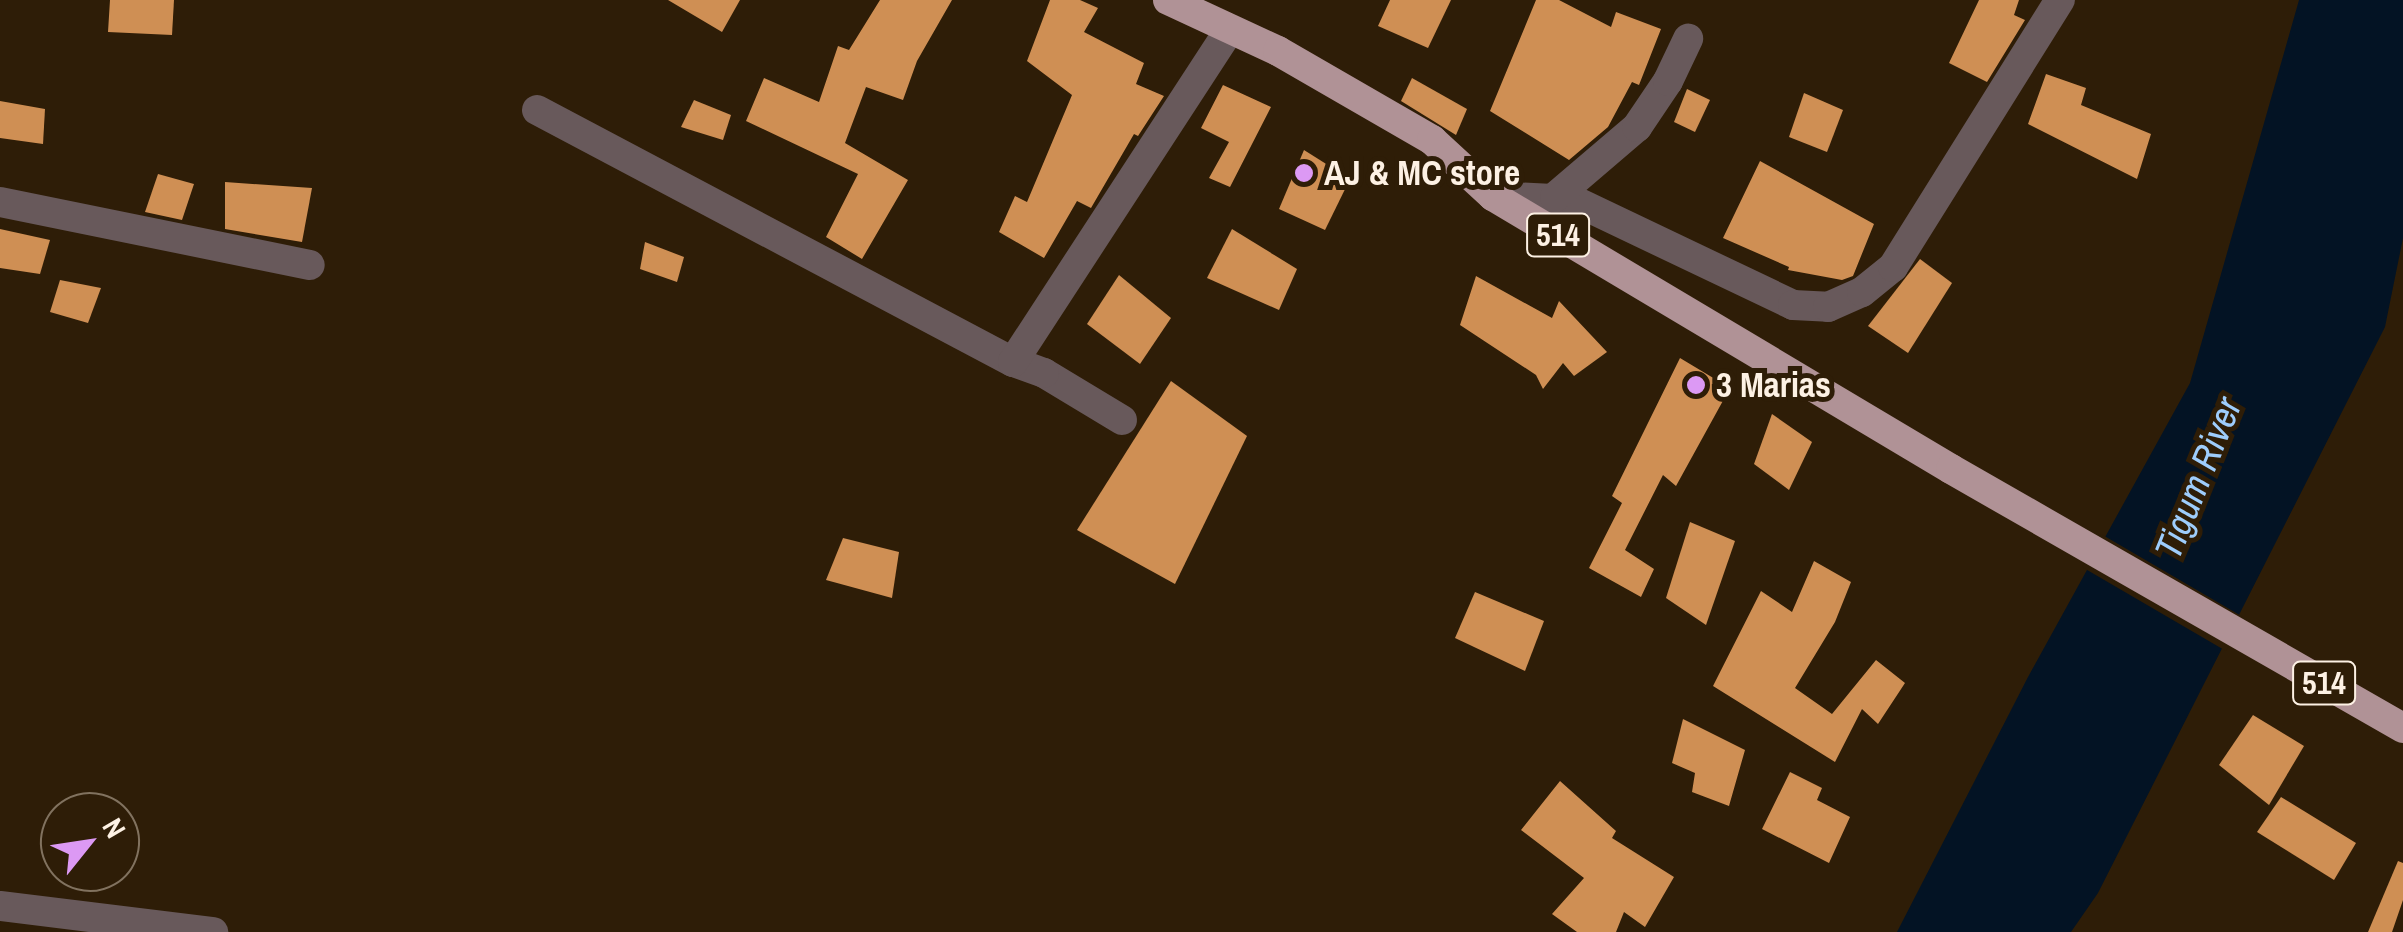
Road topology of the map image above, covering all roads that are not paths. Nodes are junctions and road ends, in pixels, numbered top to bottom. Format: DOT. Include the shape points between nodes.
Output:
graph roads {
  1 [pos="1168,0"];
  2 [pos="2060,0"];
  3 [pos="1230,28"];
  4 [pos="1688,39"];
  5 [pos="536,110"];
  6 [pos="1493,196"];
  7 [pos="1556,197"];
  8 [pos="0,202"];
  9 [pos="310,265"];
  10 [pos="1013,362"];
  11 [pos="1122,420"];
  12 [pos="2403,728"];
  13 [pos="0,906"];
  14 [pos="213,932"];
  1 -- 3 [label="main road, 514"];
  2 -- 7 [label="street" via="1894,267 1828,307 1793,305"];
  3 -- 6 [label="main road, 514" via="1432,140"];
  3 -- 10 [label="street"];
  4 -- 7 [label="street" via="1637,127"];
  5 -- 10 [label="street"];
  6 -- 7 [label="street"];
  6 -- 12 [label="main road, 514"];
  8 -- 9 [label="street"];
  10 -- 11 [label="street"];
  13 -- 14 [label="street"];
}
